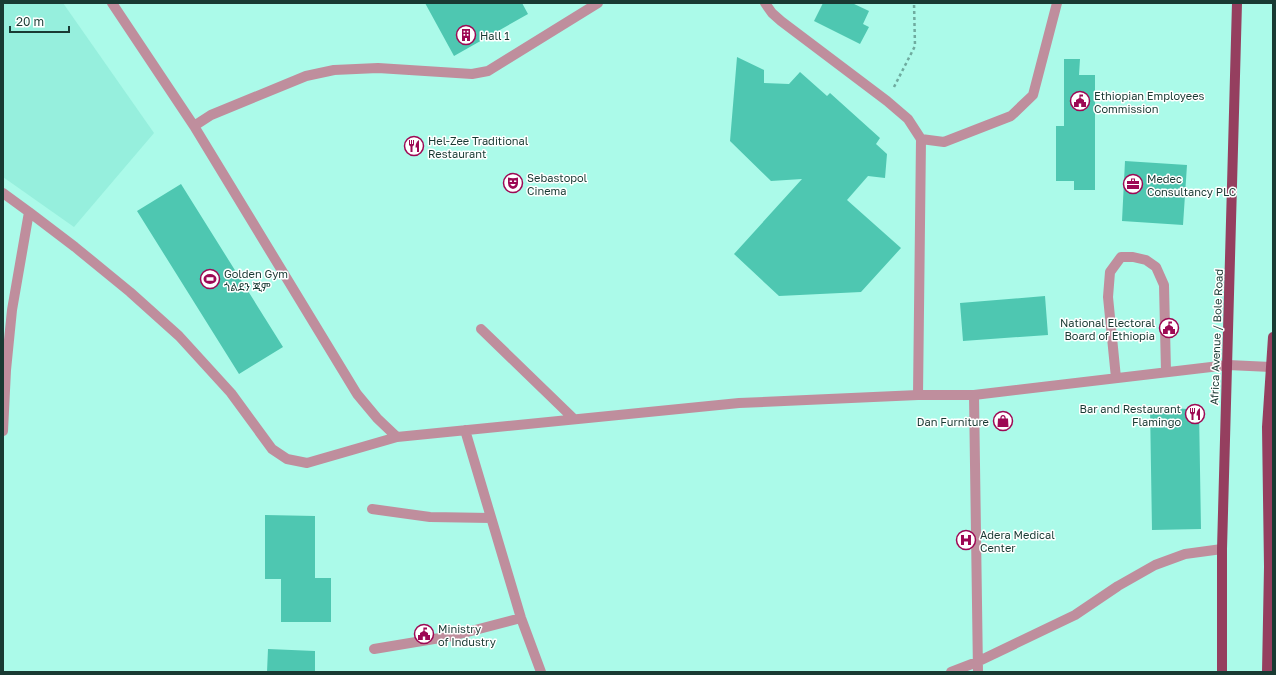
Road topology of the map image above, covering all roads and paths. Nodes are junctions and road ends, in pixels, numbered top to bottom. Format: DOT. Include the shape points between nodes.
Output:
graph roads {
  1 [pos="112,3"];
  2 [pos="598,3"];
  3 [pos="766,3"];
  4 [pos="914,3"];
  5 [pos="1057,3"];
  6 [pos="1237,3"];
  7 [pos="887,101"];
  8 [pos="194,126"];
  9 [pos="920,139"];
  10 [pos="3,193"];
  11 [pos="29,212"];
  12 [pos="482,329"];
  13 [pos="1273,337"];
  14 [pos="1228,365"];
  15 [pos="1272,367"];
  16 [pos="1166,372"];
  17 [pos="1116,378"];
  18 [pos="974,394"];
  19 [pos="918,395"];
  20 [pos="574,419"];
  21 [pos="465,430"];
  22 [pos="3,431"];
  23 [pos="397,437"];
  24 [pos="1270,493"];
  25 [pos="372,509"];
  26 [pos="491,518"];
  27 [pos="1222,549"];
  28 [pos="521,618"];
  29 [pos="374,649"];
  30 [pos="977,667"];
  31 [pos="541,672"];
  32 [pos="951,672"];
  33 [pos="1222,672"];
  34 [pos="1267,672"];
  1 -- 8 [label="street"];
  2 -- 8 [label="street" via="488,71 472,74 378,68 334,70 306,76 211,115"];
  3 -- 7 [label="street" via="781,21"];
  4 -- 7 [label="path" via="915,46"];
  5 -- 9 [label="street" via="1033,95 1024,104 1011,116 944,142"];
  6 -- 14 [label="main road, Africa Avenue / Bole Road"];
  7 -- 9 [label="street" via="908,119"];
  8 -- 23 [label="street" via="357,394"];
  9 -- 19 [label="street"];
  10 -- 11 [label="street"];
  11 -- 22 [label="street" via="12,310"];
  11 -- 23 [label="street" via="76,247 179,336 231,393 272,450 287,459 306,463"];
  12 -- 20 [label="street"];
  13 -- 15 [label="main road"];
  14 -- 15 [label="street"];
  14 -- 16 [label="street"];
  14 -- 27 [label="main road, Africa Avenue / Bole Road"];
  15 -- 24 [label="main road" via="1267,427"];
  16 -- 17 [label="street"];
  16 -- 17 [label="street" via="1164,285 1156,267 1146,260 1121,257 1110,272 1108,297"];
  17 -- 18 [label="street"];
  18 -- 19 [label="street"];
  18 -- 30 [label="street"];
  19 -- 20 [label="street" via="738,403"];
  20 -- 21 [label="street"];
  21 -- 23 [label="street"];
  21 -- 26 [label="street"];
  24 -- 34 [label="main road"];
  25 -- 26 [label="street" via="430,517"];
  26 -- 28 [label="street"];
  27 -- 30 [label="street" via="1185,554 1155,565 1075,615"];
  27 -- 33 [label="main road, Africa Avenue / Bole Road"];
  28 -- 29 [label="street" via="452,636"];
  28 -- 31 [label="street"];
  30 -- 32 [label="street"];
}
